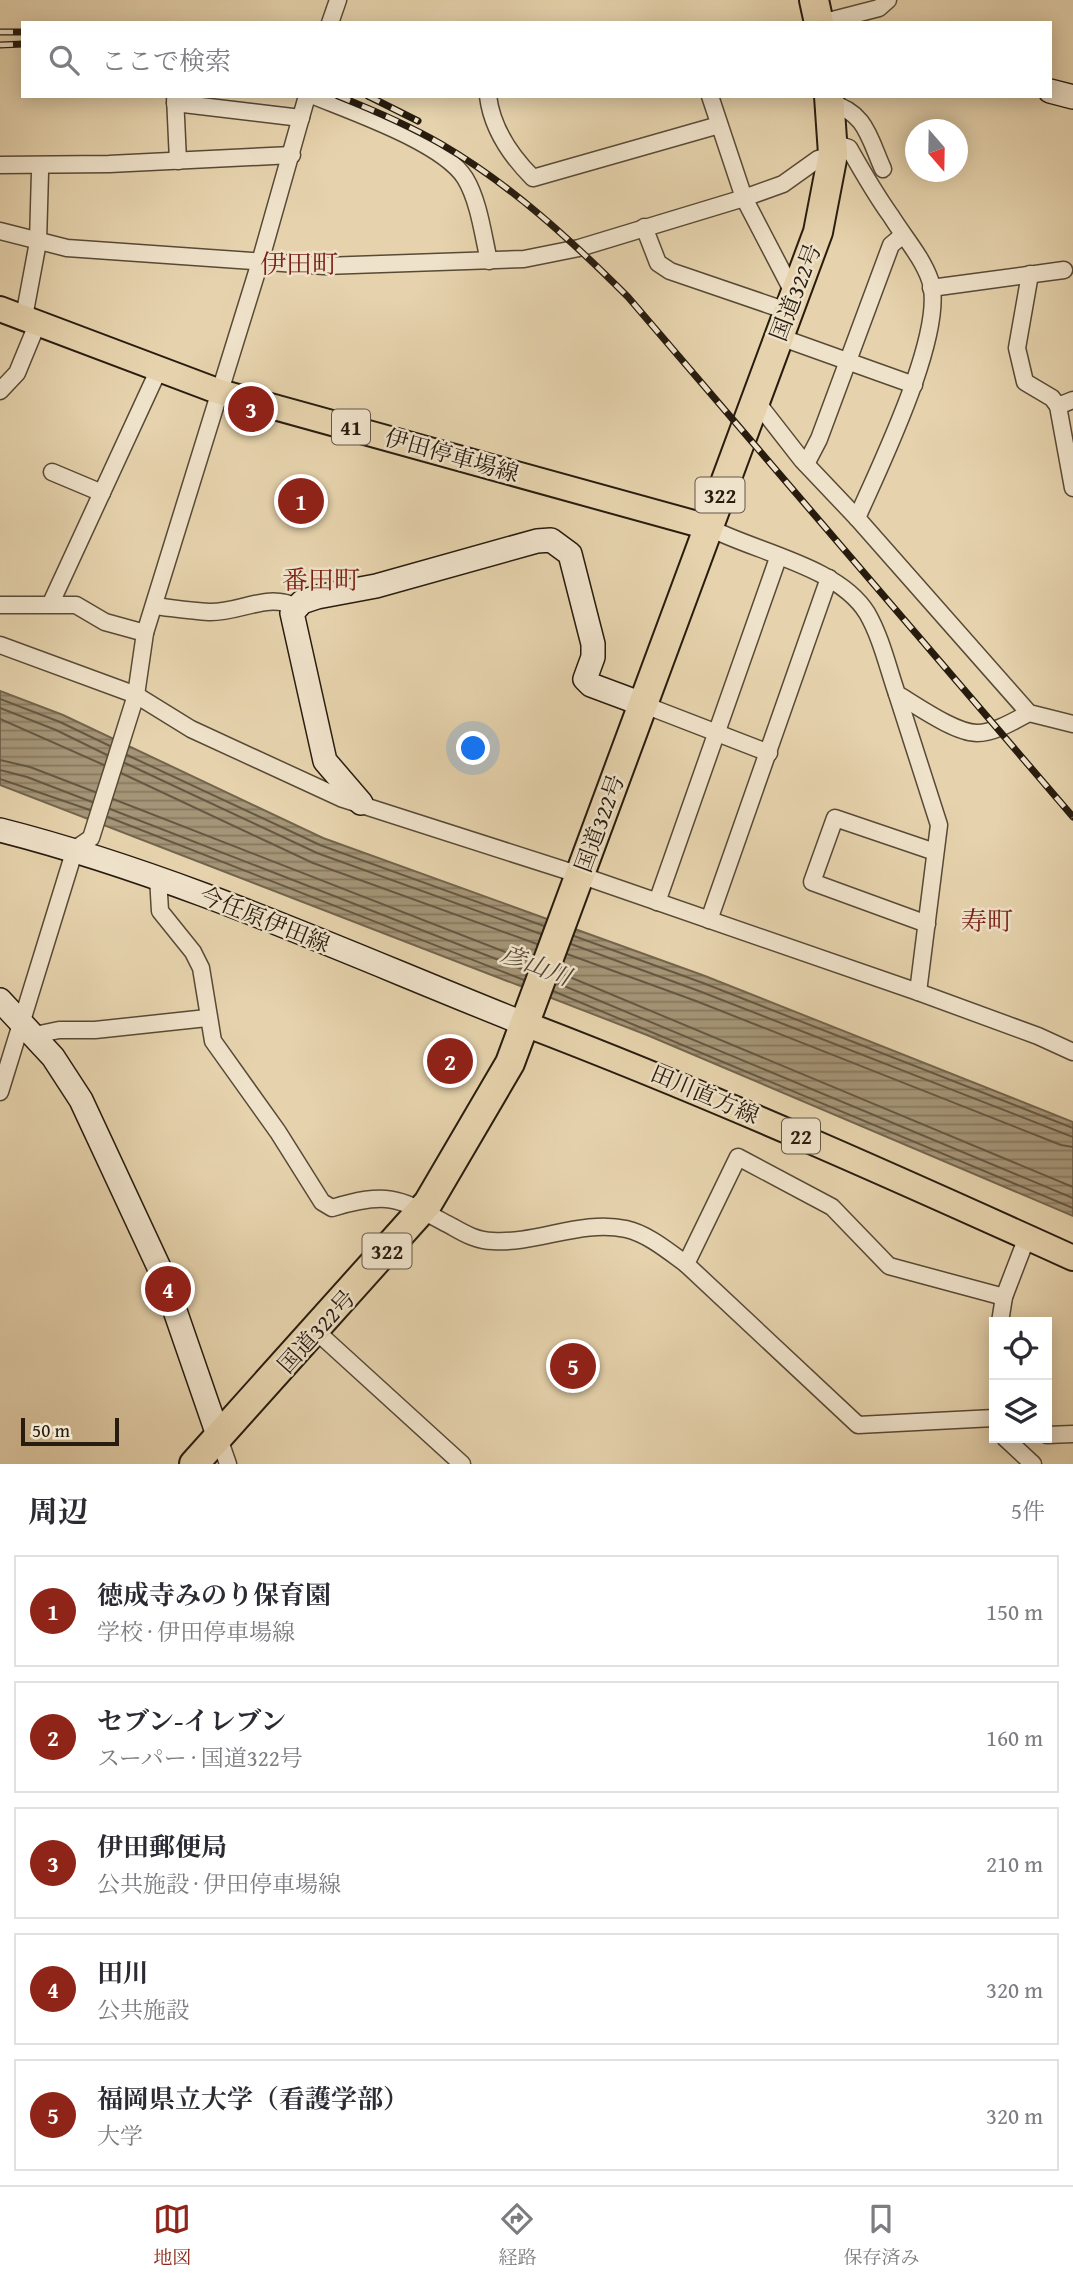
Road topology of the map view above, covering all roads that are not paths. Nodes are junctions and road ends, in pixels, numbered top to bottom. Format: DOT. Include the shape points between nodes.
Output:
graph roads {
  1 [pos="338,0"];
  2 [pos="814,0"];
  3 [pos="888,0"];
  4 [pos="331,21"];
  5 [pos="819,21"];
  6 [pos="828,21"];
  7 [pos="1052,92"];
  8 [pos="1073,97"];
  9 [pos="306,98"];
  10 [pos="319,98"];
  11 [pos="488,98"];
  12 [pos="711,98"];
  13 [pos="829,99"];
  14 [pos="175,100"];
  15 [pos="301,118"];
  16 [pos="719,125"];
  17 [pos="833,149"];
  18 [pos="292,155"];
  19 [pos="178,161"];
  20 [pos="0,165"];
  21 [pos="883,169"];
  22 [pos="40,172"];
  23 [pos="744,198"];
  24 [pos="644,227"];
  25 [pos="0,231"];
  26 [pos="903,235"];
  27 [pos="38,242"];
  28 [pos="489,261"];
  29 [pos="260,262"];
  30 [pos="1064,270"];
  31 [pos="1030,274"];
  32 [pos="931,288"];
  33 [pos="0,309"];
  34 [pos="786,314"];
  35 [pos="31,319"];
  36 [pos="849,362"];
  37 [pos="159,369"];
  38 [pos="914,385"];
  39 [pos="0,391"];
  40 [pos="220,391"];
  41 [pos="756,401"];
  42 [pos="1065,403"];
  43 [pos="806,464"];
  44 [pos="52,472"];
  45 [pos="1073,488"];
  46 [pos="102,493"];
  47 [pos="857,518"];
  48 [pos="708,527"];
  49 [pos="778,558"];
  50 [pos="829,578"];
  51 [pos="51,603"];
  52 [pos="0,604"];
  53 [pos="154,606"];
  54 [pos="296,607"];
  55 [pos="145,633"];
  56 [pos="0,645"];
  57 [pos="897,694"];
  58 [pos="135,700"];
  59 [pos="642,704"];
  60 [pos="1028,713"];
  61 [pos="1073,723"];
  62 [pos="716,733"];
  63 [pos="769,753"];
  64 [pos="361,803"];
  65 [pos="0,830"];
  66 [pos="83,844"];
  67 [pos="935,852"];
  68 [pos="158,877"];
  69 [pos="578,882"];
  70 [pos="657,902"];
  71 [pos="709,920"];
  72 [pos="927,924"];
  73 [pos="918,992"];
  74 [pos="0,999"];
  75 [pos="528,1014"];
  76 [pos="207,1018"];
  77 [pos="27,1027"];
  78 [pos="1073,1052"];
  79 [pos="0,1092"];
  80 [pos="422,1210"];
  81 [pos="1027,1237"];
  82 [pos="1073,1258"];
  83 [pos="686,1264"];
  84 [pos="1004,1297"];
  85 [pos="1001,1317"];
  86 [pos="316,1331"];
  87 [pos="989,1418"];
  88 [pos="1073,1433"];
  89 [pos="1052,1435"];
  90 [pos="219,1437"];
  91 [pos="1010,1443"];
  92 [pos="194,1464"];
  93 [pos="228,1464"];
  94 [pos="461,1464"];
  95 [pos="1033,1464"];
  1 -- 4 [label="street"];
  2 -- 5 [label="highway"];
  3 -- 6 [label="street" via="880,8"];
  7 -- 8 [label="street"];
  9 -- 15 [label="street"];
  10 -- 28 [label="street" via="421,143 460,171"];
  11 -- 16 [label="street" via="509,153 533,178"];
  12 -- 16 [label="street"];
  13 -- 17 [label="highway, 国道322号 / 322"];
  13 -- 21 [label="street" via="858,115"];
  14 -- 15 [label="street"];
  14 -- 19 [label="street"];
  15 -- 18 [label="street"];
  16 -- 23 [label="street"];
  17 -- 23 [label="street" via="783,184"];
  17 -- 26 [label="street" via="849,148"];
  17 -- 34 [label="highway, 国道322号 / 322" via="818,232"];
  18 -- 19 [label="street"];
  18 -- 29 [label="street"];
  19 -- 20 [label="street"];
  22 -- 27 [label="street"];
  23 -- 24 [label="street"];
  23 -- 34 [label="street"];
  24 -- 28 [label="street" via="579,248"];
  24 -- 34 [label="street" via="657,263 670,271"];
  25 -- 27 [label="street"];
  26 -- 32 [label="street" via="924,266"];
  26 -- 36 [label="street" via="891,245"];
  27 -- 29 [label="street"];
  27 -- 35 [label="street"];
  28 -- 29 [label="street" via="324,266"];
  29 -- 40 [label="street"];
  30 -- 31 [label="street"];
  31 -- 32 [label="street"];
  31 -- 42 [label="street" via="1017,348 1025,382"];
  32 -- 38 [label="street" via="927,338"];
  33 -- 35 [label="main road, 伊田停車場線 / 41"];
  34 -- 36 [label="street"];
  34 -- 41 [label="highway, 国道322号 / 322"];
  35 -- 37 [label="main road, 伊田停車場線 / 41"];
  35 -- 39 [label="street" via="17,373"];
  36 -- 38 [label="street"];
  36 -- 43 [label="street"];
  37 -- 40 [label="main road, 伊田停車場線 / 41"];
  37 -- 46 [label="street"];
  38 -- 47 [label="street"];
  40 -- 48 [label="main road, 伊田停車場線 / 41"];
  40 -- 53 [label="street"];
  41 -- 43 [label="street"];
  41 -- 48 [label="highway, 国道322号 / 322"];
  42 -- 45 [label="street"];
  43 -- 47 [label="street"];
  44 -- 46 [label="street"];
  46 -- 51 [label="street"];
  47 -- 60 [label="street"];
  48 -- 49 [label="street"];
  48 -- 59 [label="highway, 国道322号 / 322"];
  49 -- 50 [label="street"];
  49 -- 62 [label="street"];
  50 -- 57 [label="street" via="849,591 867,614"];
  50 -- 63 [label="street"];
  51 -- 52 [label="street"];
  51 -- 55 [label="street" via="76,605 105,622"];
  53 -- 54 [label="street" via="232,611 272,599"];
  53 -- 55 [label="street"];
  54 -- 59 [label="street" via="317,597 551,540 570,554 590,631 593,657 585,679"];
  54 -- 64 [label="street" via="292,622 325,761"];
  55 -- 58 [label="street"];
  56 -- 58 [label="street"];
  57 -- 60 [label="street" via="943,721 976,733"];
  57 -- 67 [label="street" via="939,825"];
  58 -- 64 [label="street" via="343,799"];
  58 -- 66 [label="street"];
  59 -- 62 [label="street"];
  59 -- 69 [label="highway, 国道322号 / 322"];
  60 -- 61 [label="street"];
  62 -- 63 [label="street"];
  62 -- 70 [label="street"];
  63 -- 71 [label="street"];
  64 -- 69 [label="street"];
  65 -- 66 [label="street, 今任原伊田線"];
  66 -- 68 [label="street, 今任原伊田線"];
  66 -- 77 [label="street"];
  67 -- 72 [label="street"];
  67 -- 72 [label="street" via="835,817 813,882"];
  68 -- 75 [label="street, 今任原伊田線"];
  68 -- 76 [label="street" via="160,911 201,968"];
  69 -- 70 [label="street"];
  69 -- 75 [label="highway, 国道322号 / 322"];
  70 -- 71 [label="street"];
  71 -- 73 [label="street"];
  72 -- 73 [label="street"];
  73 -- 78 [label="street"];
  74 -- 77 [label="street"];
  75 -- 80 [label="highway, 国道322号 / 322" via="510,1063 487,1106"];
  75 -- 81 [label="main road, 田川直方線 / 22"];
  76 -- 77 [label="street" via="95,1030"];
  76 -- 80 [label="street" via="213,1041 322,1202 332,1208 367,1197 394,1198"];
  77 -- 79 [label="street"];
  77 -- 90 [label="street" via="81,1100 157,1263"];
  80 -- 83 [label="street" via="472,1237 493,1242 626,1229"];
  80 -- 86 [label="highway, 国道322号 / 322"];
  81 -- 82 [label="main road, 田川直方線 / 22"];
  81 -- 84 [label="street"];
  83 -- 84 [label="street" via="738,1157 832,1207 889,1266"];
  83 -- 87 [label="street" via="858,1424"];
  84 -- 85 [label="street"];
  86 -- 90 [label="highway, 国道322号 / 322"];
  86 -- 94 [label="street"];
  88 -- 89 [label="street"];
  90 -- 92 [label="highway, 国道322号 / 322"];
  90 -- 93 [label="street"];
  91 -- 95 [label="street"];
}
